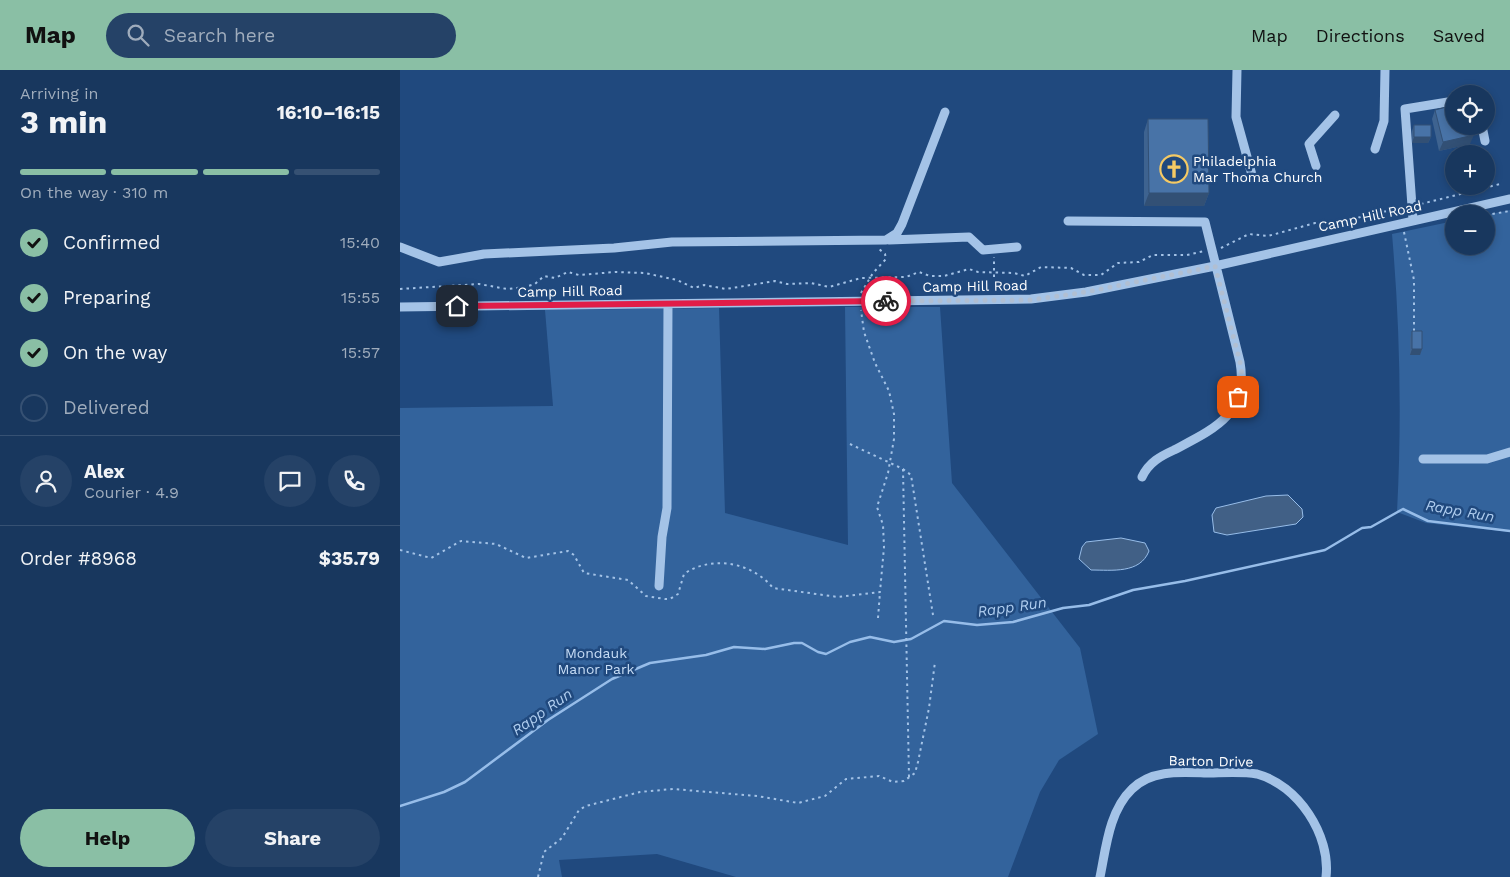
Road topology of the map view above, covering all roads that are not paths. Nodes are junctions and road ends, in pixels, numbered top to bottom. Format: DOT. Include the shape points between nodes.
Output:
graph roads {
  1 [pos="1237,70"];
  2 [pos="1385,70"];
  3 [pos="1445,102"];
  4 [pos="945,112"];
  5 [pos="1334,115"];
  6 [pos="1484,135"];
  7 [pos="1485,141"];
  8 [pos="1375,149"];
  9 [pos="1316,166"];
  10 [pos="1252,175"];
  11 [pos="1510,199"];
  12 [pos="1413,220"];
  13 [pos="1068,221"];
  14 [pos="886,240"];
  15 [pos="400,247"];
  16 [pos="1018,247"];
  17 [pos="1215,266"];
  18 [pos="668,304"];
  19 [pos="400,307"];
  20 [pos="1510,452"];
  21 [pos="1423,459"];
  22 [pos="1142,477"];
  23 [pos="659,586"];
  24 [pos="1100,877"];
  25 [pos="1326,877"];
  1 -- 10 [label="street" via="1236,117"];
  2 -- 8 [label="street" via="1384,120"];
  3 -- 12 [label="street" via="1405,109"];
  4 -- 14 [label="street" via="902,224 897,233"];
  5 -- 9 [label="street" via="1309,144"];
  6 -- 7 [label="street"];
  11 -- 12 [label="street, Camp Hill Road"];
  12 -- 17 [label="street, Camp Hill Road"];
  13 -- 17 [label="street" via="1205,222"];
  14 -- 15 [label="street" via="672,242 484,254 439,262"];
  14 -- 16 [label="street" via="969,237 983,250"];
  17 -- 18 [label="street, Camp Hill Road" via="1031,300"];
  17 -- 22 [label="street" via="1240,362 1241,385 1236,404 1226,419 1161,456"];
  18 -- 19 [label="street, Camp Hill Road"];
  18 -- 23 [label="street" via="667,508"];
  20 -- 21 [label="street" via="1488,459"];
  24 -- 25 [label="street, Barton Drive" via="1112,823 1124,798 1140,783 1174,772 1256,774 1288,791 1304,807 1317,829 1326,859"];
}
